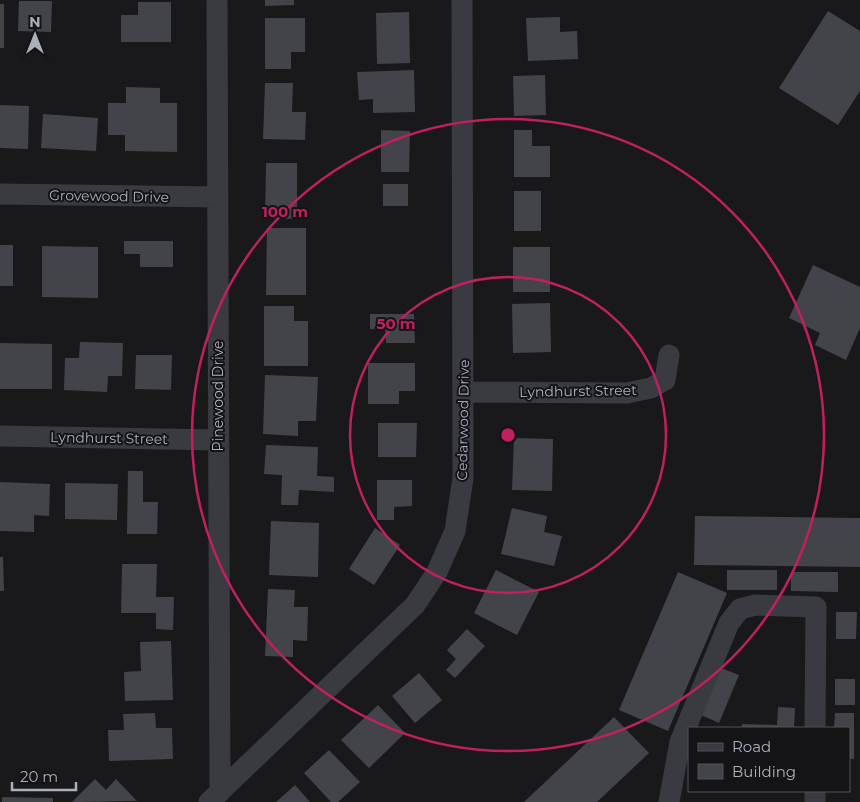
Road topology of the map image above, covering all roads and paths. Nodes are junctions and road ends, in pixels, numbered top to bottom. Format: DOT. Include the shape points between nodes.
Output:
graph roads {
  1 [pos="217,0"];
  2 [pos="462,0"];
  3 [pos="0,194"];
  4 [pos="218,198"];
  5 [pos="669,354"];
  6 [pos="464,392"];
  7 [pos="0,436"];
  8 [pos="218,440"];
  9 [pos="815,727"];
  10 [pos="215,797"];
  11 [pos="669,802"];
  1 -- 4 [label="street, Pinewood Drive"];
  2 -- 6 [label="street, Cedarwood Drive"];
  3 -- 4 [label="street, Grovewood Drive"];
  4 -- 8 [label="street, Pinewood Drive"];
  5 -- 6 [label="street, Lyndhurst Street" via="665,380 651,388 627,393"];
  6 -- 10 [label="street, Cedarwood Drive" via="464,478 455,531 437,572 415,604"];
  7 -- 8 [label="street, Lyndhurst Street"];
  8 -- 10 [label="street, Pinewood Drive"];
  9 -- 11 [label="street" via="816,607 755,605 740,609 729,623 680,742"];
}
